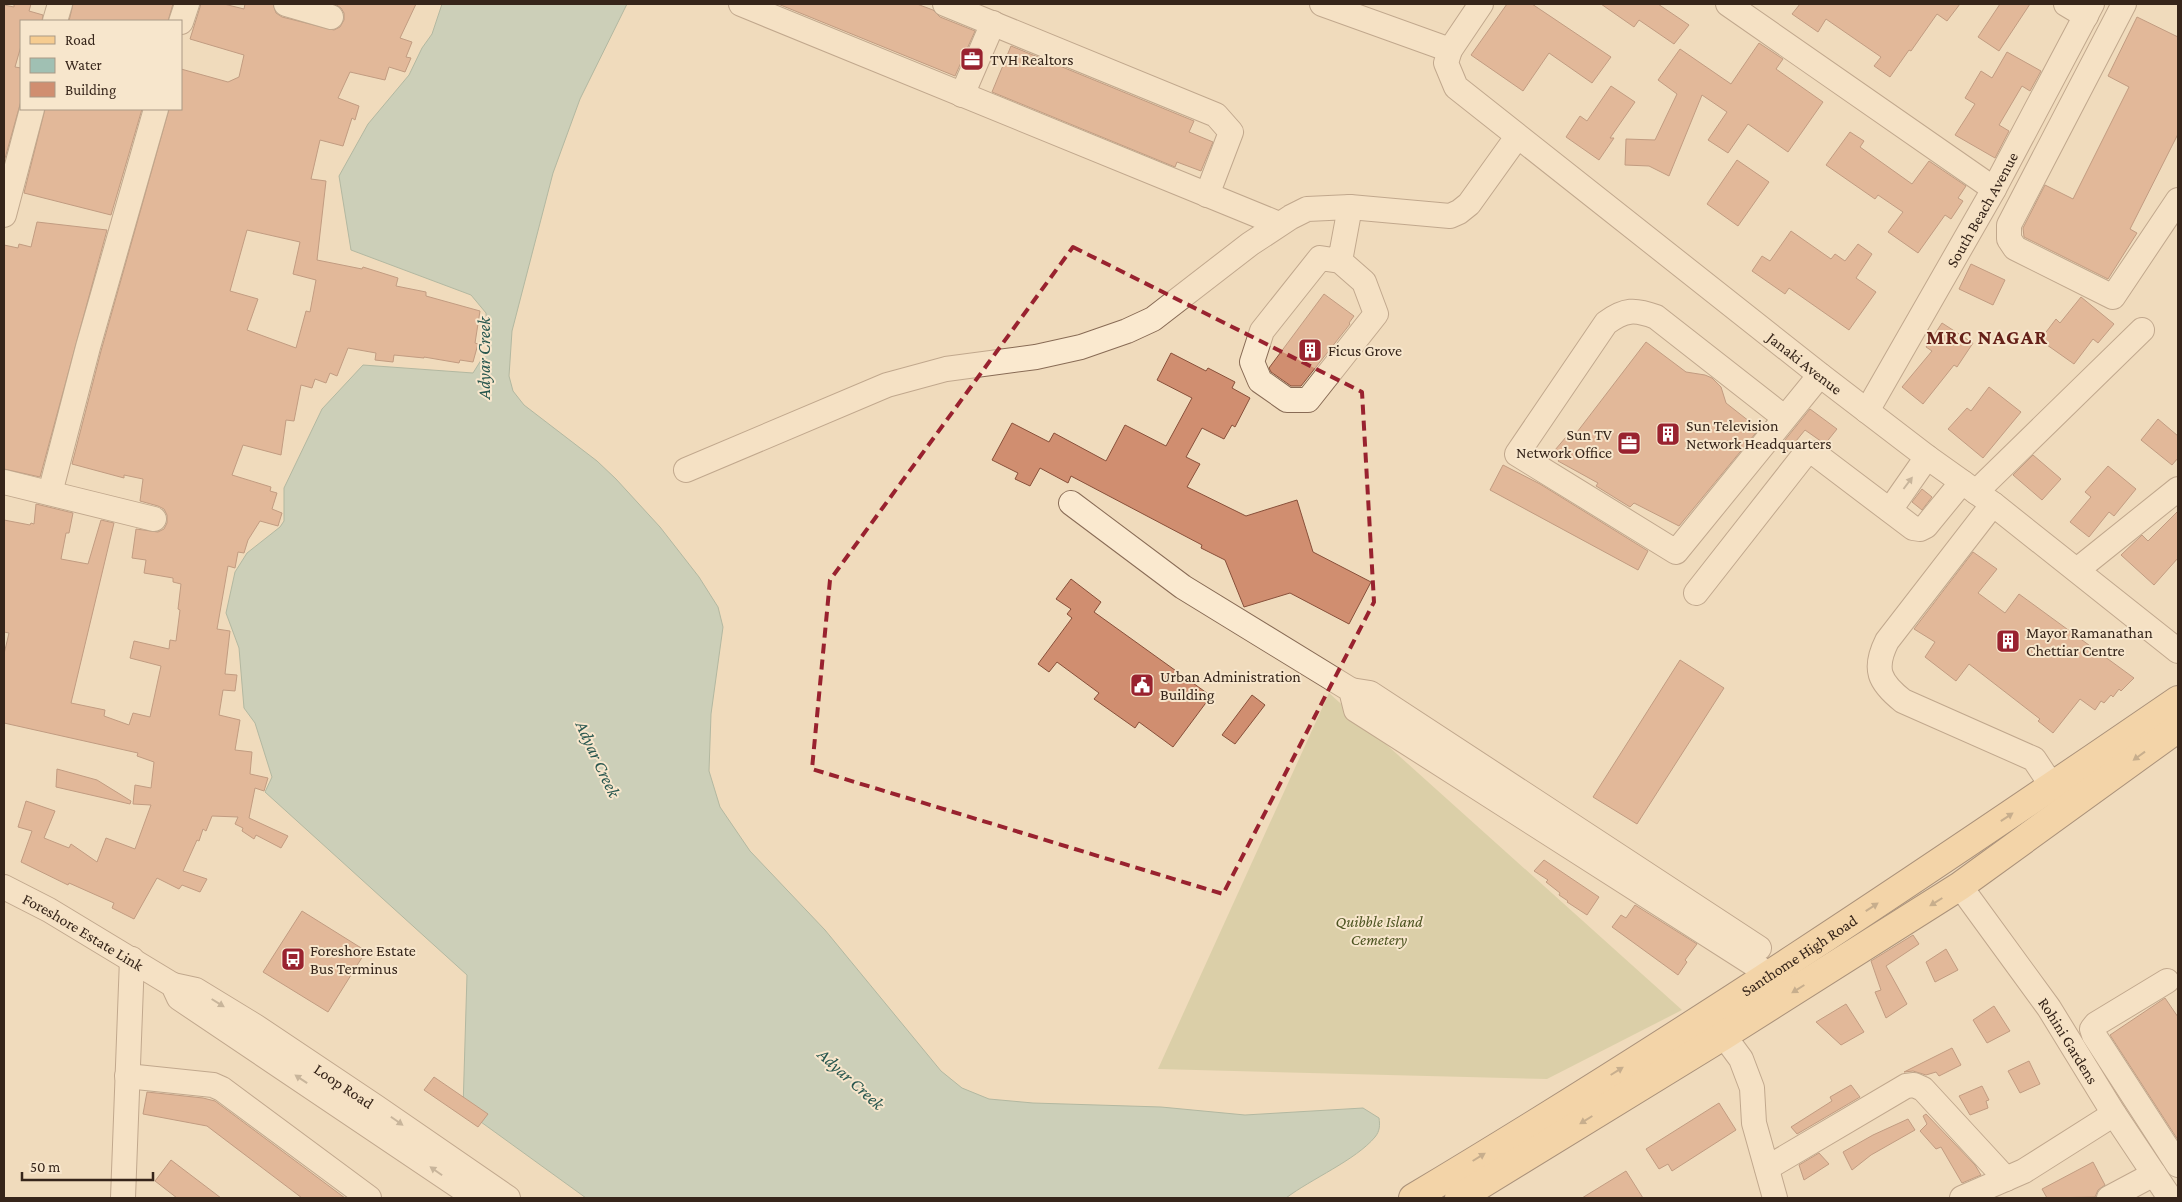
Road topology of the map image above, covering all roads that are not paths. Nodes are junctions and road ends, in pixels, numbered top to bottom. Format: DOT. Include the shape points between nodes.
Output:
graph roads {
  1 [pos="60,4"];
  2 [pos="187,4"];
  3 [pos="286,4"];
  4 [pos="741,4"];
  5 [pos="945,4"];
  6 [pos="1322,4"];
  7 [pos="1481,4"];
  8 [pos="1728,4"];
  9 [pos="2066,4"];
  10 [pos="2124,4"];
  11 [pos="2089,10"];
  12 [pos="331,17"];
  13 [pos="55,20"];
  14 [pos="182,20"];
  15 [pos="993,24"];
  16 [pos="1448,56"];
  17 [pos="962,95"];
  18 [pos="32,110"];
  19 [pos="156,110"];
  20 [pos="1517,137"];
  21 [pos="1994,189"];
  22 [pos="1207,196"];
  23 [pos="2178,200"];
  24 [pos="1350,207"];
  25 [pos="1981,212"];
  26 [pos="4,215"];
  27 [pos="1279,224"];
  28 [pos="2009,225"];
  29 [pos="1340,261"];
  30 [pos="2142,330"];
  31 [pos="1820,375"];
  32 [pos="1867,411"];
  33 [pos="1785,418"];
  34 [pos="1928,457"];
  35 [pos="686,470"];
  36 [pos="4,482"];
  37 [pos="2178,489"];
  38 [pos="50,493"];
  39 [pos="1977,493"];
  40 [pos="1071,503"];
  41 [pos="1890,510"];
  42 [pos="154,519"];
  43 [pos="2077,570"];
  44 [pos="1696,593"];
  45 [pos="2178,651"];
  46 [pos="2178,700"];
  47 [pos="2178,728"];
  48 [pos="2052,786"];
  49 [pos="1960,886"];
  50 [pos="4,887"];
  51 [pos="132,958"];
  52 [pos="1776,969"];
  53 [pos="168,981"];
  54 [pos="2175,984"];
  55 [pos="1707,1013"];
  56 [pos="1723,1036"];
  57 [pos="127,1076"];
  58 [pos="2114,1114"];
  59 [pos="2178,1165"];
  60 [pos="1767,1168"];
  61 [pos="2154,1174"];
  62 [pos="2006,1179"];
  63 [pos="1448,1191"];
  64 [pos="123,1198"];
  65 [pos="369,1198"];
  66 [pos="476,1198"];
  67 [pos="508,1198"];
  68 [pos="1412,1198"];
  69 [pos="1775,1198"];
  70 [pos="1962,1198"];
  71 [pos="2109,1198"];
  72 [pos="2170,1198"];
  1 -- 13 [label="street"];
  2 -- 14 [label="street"];
  3 -- 12 [label="street"];
  4 -- 17 [label="street"];
  5 -- 15 [label="street"];
  6 -- 16 [label="street"];
  7 -- 16 [label="street"];
  8 -- 21 [label="street"];
  9 -- 11 [label="street"];
  10 -- 28 [label="street"];
  11 -- 21 [label="street, South Beach Avenue"];
  15 -- 17 [label="street"];
  15 -- 22 [label="street" via="1216,115 1232,132"];
  16 -- 20 [label="street, Janaki Avenue" via="1456,87"];
  17 -- 22 [label="street"];
  18 -- 26 [label="street"];
  19 -- 38 [label="street"];
  20 -- 24 [label="street" via="1469,204 1450,216"];
  20 -- 31 [label="street, Janaki Avenue"];
  21 -- 25 [label="street, South Beach Avenue"];
  22 -- 27 [label="street"];
  23 -- 28 [label="street" via="2113,296 2015,248 2009,239"];
  24 -- 27 [label="street" via="1306,209"];
  24 -- 29 [label="street"];
  25 -- 28 [label="street"];
  25 -- 32 [label="street, South Beach Avenue"];
  27 -- 35 [label="street" via="1153,319 1127,331 1081,347 1036,357 946,369 887,385"];
  29 -- 29 [label="street" via="1364,282 1376,314 1308,400 1286,400 1260,381 1252,362 1262,332 1320,258"];
  30 -- 39 [label="street"];
  31 -- 32 [label="street, Janaki Avenue"];
  31 -- 33 [label="street"];
  32 -- 34 [label="street, Janaki Avenue"];
  33 -- 33 [label="street" via="1676,552 1517,454 1606,323 1618,314 1638,310 1656,317"];
  34 -- 39 [label="street, Janaki Avenue"];
  41 -- 34 [label="street, one-way"];
  36 -- 38 [label="street"];
  37 -- 43 [label="street"];
  38 -- 42 [label="street"];
  39 -- 41 [label="street" via="1920,529 1913,528"];
  39 -- 43 [label="street, Janaki Avenue"];
  39 -- 48 [label="street" via="1887,642 1878,668 1883,680 1903,701 2034,759"];
  40 -- 52 [label="street" via="1183,587 1351,690 1356,710"];
  41 -- 44 [label="street" via="1814,453 1805,454"];
  43 -- 45 [label="street, Janaki Avenue"];
  46 -- 48 [label="main road, Santhome High Road"];
  47 -- 49 [label="main road, Santhome High Road, one-way"];
  52 -- 48 [label="main road, Santhome High Road, one-way" via="1944,861"];
  49 -- 56 [label="main road, Santhome High Road, one-way"];
  49 -- 58 [label="street, Rohini Gardens" via="2049,1008"];
  50 -- 51 [label="street, Foreshore Estate Link"];
  51 -- 53 [label="street, Foreshore Estate Link"];
  51 -- 57 [label="street"];
  52 -- 55 [label="main road, Santhome High Road"];
  66 -- 53 [label="street, Loop Road, one-way" via="179,998"];
  53 -- 67 [label="street, Loop Road, one-way" via="196,990 255,1026"];
  54 -- 59 [label="street" via="2092,1029"];
  55 -- 56 [label="street"];
  63 -- 55 [label="main road, Santhome High Road, one-way"];
  56 -- 60 [label="street" via="1740,1059 1752,1088 1754,1124"];
  56 -- 63 [label="main road, Santhome High Road, one-way"];
  57 -- 64 [label="street"];
  57 -- 65 [label="street" via="213,1085 222,1089"];
  58 -- 61 [label="street, Rohini Gardens"];
  58 -- 62 [label="street"];
  60 -- 62 [label="street" via="1906,1086 1914,1085 1923,1089"];
  60 -- 69 [label="street"];
  61 -- 71 [label="street"];
  61 -- 72 [label="street, Rohini Gardens"];
  62 -- 70 [label="street"];
  63 -- 68 [label="main road, Santhome High Road"];
}
